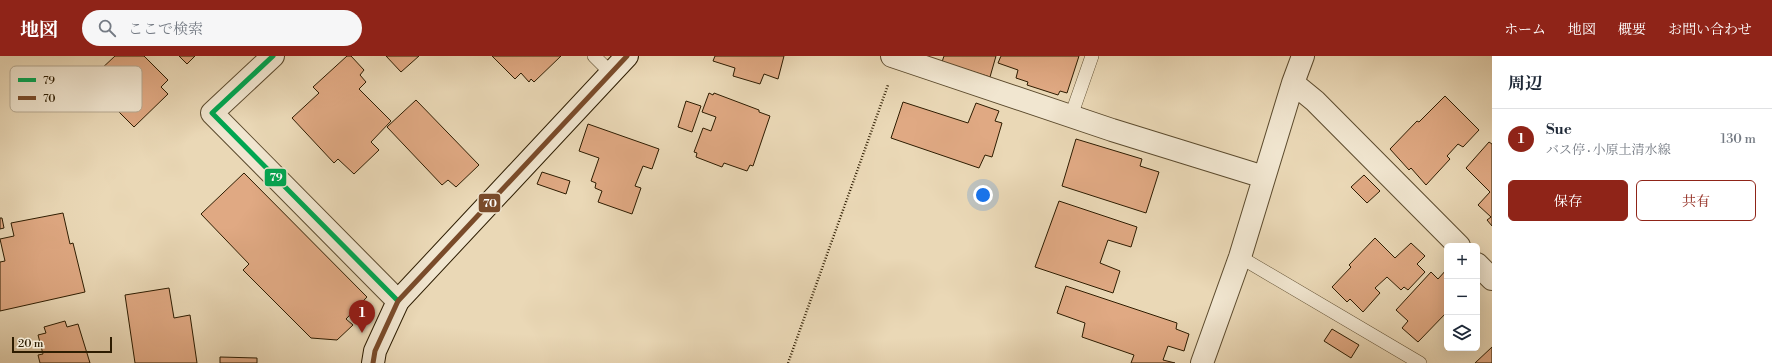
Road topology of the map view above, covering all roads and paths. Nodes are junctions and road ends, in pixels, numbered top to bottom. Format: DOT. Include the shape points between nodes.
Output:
graph roads {
  1 [pos="273,56"];
  2 [pos="594,56"];
  3 [pos="627,56"];
  4 [pos="1092,56"];
  5 [pos="1303,56"];
  6 [pos="896,57"];
  7 [pos="611,73"];
  8 [pos="1293,83"];
  9 [pos="1071,116"];
  10 [pos="1264,177"];
  11 [pos="1456,243"];
  12 [pos="1240,256"];
  13 [pos="1480,267"];
  14 [pos="1492,279"];
  15 [pos="398,301"];
  16 [pos="373,363"];
  17 [pos="788,363"];
  18 [pos="1202,363"];
  19 [pos="1420,363"];
  1 -- 15 [label="street" via="212,113"];
  2 -- 7 [label="lane"];
  3 -- 7 [label="street"];
  4 -- 9 [label="lane"];
  5 -- 8 [label="street"];
  6 -- 9 [label="street"];
  6 -- 17 [label="path"];
  7 -- 15 [label="street"];
  8 -- 10 [label="street"];
  8 -- 11 [label="street" via="1315,101"];
  9 -- 10 [label="street"];
  10 -- 12 [label="street"];
  12 -- 18 [label="street"];
  12 -- 19 [label="lane"];
  13 -- 14 [label="street"];
  15 -- 16 [label="street" via="375,351"];
}
